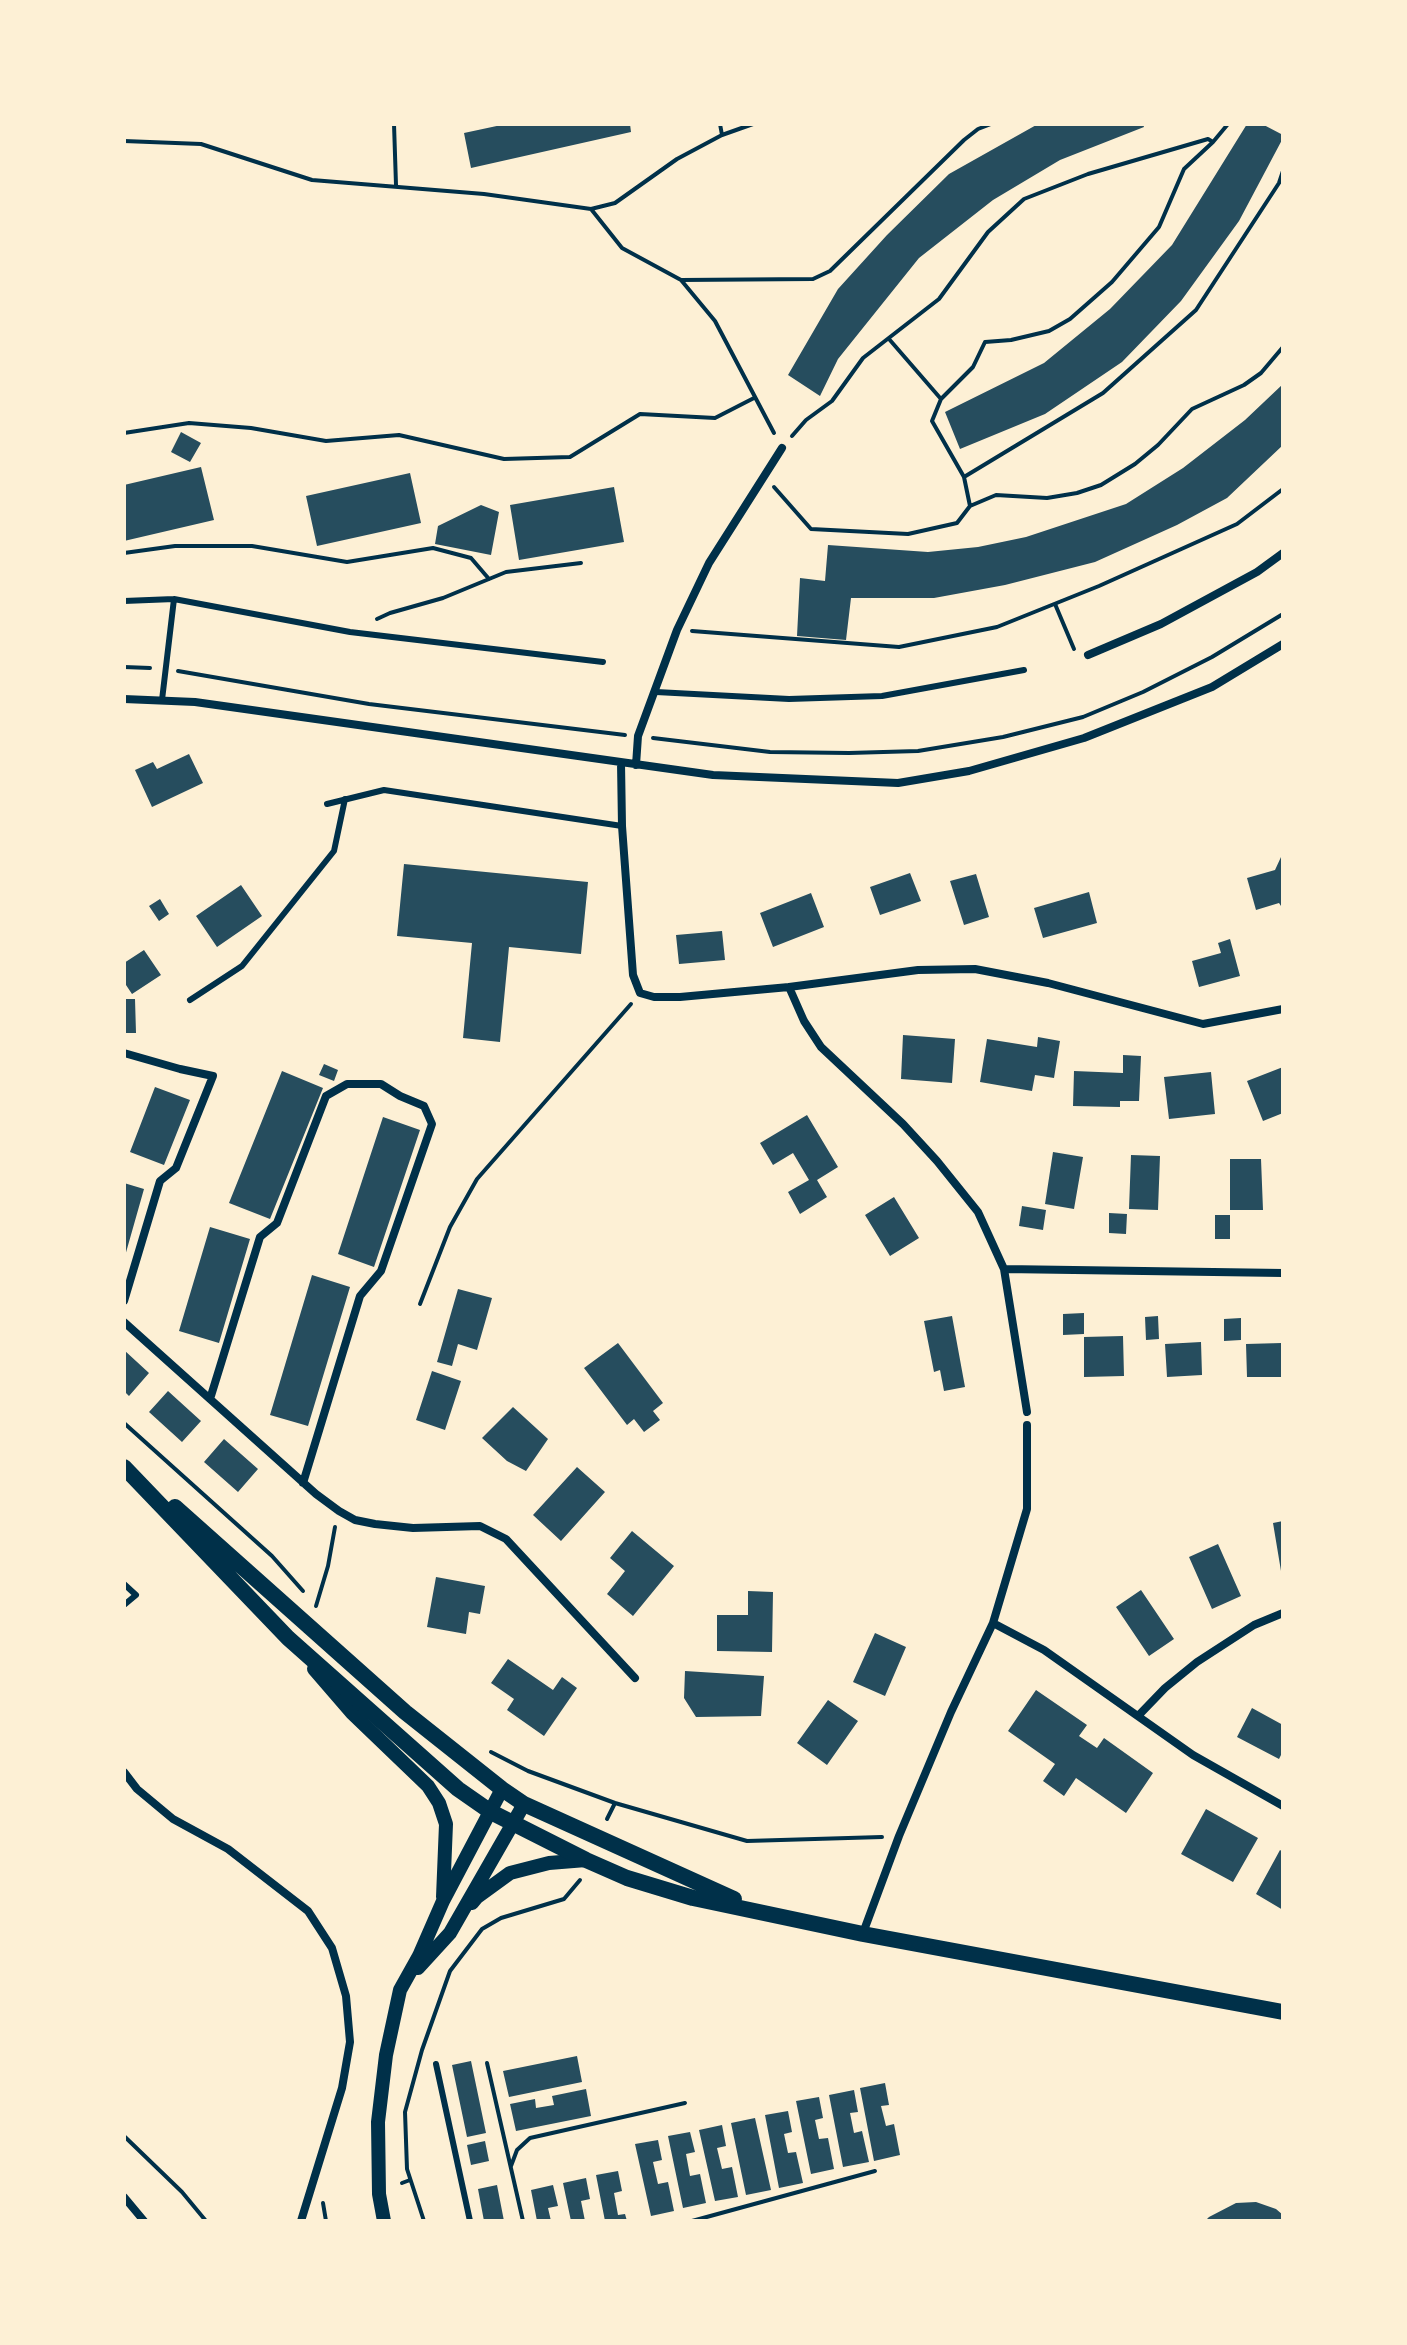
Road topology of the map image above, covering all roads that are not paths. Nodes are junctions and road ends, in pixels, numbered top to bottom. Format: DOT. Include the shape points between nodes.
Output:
graph roads {
  1 [pos="782,448"];
  2 [pos="1283,553"];
  3 [pos="174,599"];
  4 [pos="124,601"];
  5 [pos="1283,644"];
  6 [pos="1088,655"];
  7 [pos="603,662"];
  8 [pos="1024,670"];
  9 [pos="656,692"];
  10 [pos="124,699"];
  11 [pos="162,700"];
  12 [pos="621,763"];
  13 [pos="636,765"];
  14 [pos="345,799"];
  15 [pos="327,804"];
  16 [pos="622,826"];
  17 [pos="789,987"];
  18 [pos="190,1000"];
  19 [pos="1283,1009"];
  20 [pos="124,1053"];
  21 [pos="1004,1269"];
  22 [pos="1283,1273"];
  23 [pos="124,1301"];
  24 [pos="124,1322"];
  25 [pos="210,1399"];
  26 [pos="1027,1412"];
  27 [pos="1027,1425"];
  28 [pos="124,1465"];
  29 [pos="303,1483"];
  30 [pos="124,1584"];
  31 [pos="124,1605"];
  32 [pos="1283,1613"];
  33 [pos="993,1623"];
  34 [pos="288,1638"];
  35 [pos="635,1678"];
  36 [pos="1138,1716"];
  37 [pos="124,1772"];
  38 [pos="502,1789"];
  39 [pos="524,1804"];
  40 [pos="1283,1806"];
  41 [pos="491,1812"];
  42 [pos="511,1823"];
  43 [pos="586,1860"];
  44 [pos="443,1901"];
  45 [pos="761,1911"];
  46 [pos="450,1933"];
  47 [pos="863,1934"];
  48 [pos="400,1990"];
  49 [pos="1283,2012"];
  50 [pos="436,2064"];
  51 [pos="124,2197"];
  52 [pos="144,2221"];
  53 [pos="301,2221"];
  54 [pos="384,2221"];
  55 [pos="470,2221"];
  1 -- 9 [label="street" via="709,563 677,630"];
  2 -- 6 [label="street" via="1161,624"];
  3 -- 4 [label="lane"];
  3 -- 7 [label="lane" via="350,632"];
  3 -- 11 [label="lane"];
  5 -- 13 [label="street" via="1198,692 1084,738 969,771 898,783 713,775"];
  8 -- 9 [label="lane" via="882,696 789,699"];
  9 -- 13 [label="street" via="638,736"];
  10 -- 11 [label="street"];
  11 -- 12 [label="street"];
  12 -- 13 [label="street"];
  12 -- 16 [label="street"];
  14 -- 15 [label="lane"];
  14 -- 16 [label="lane" via="384,790"];
  14 -- 18 [label="lane" via="334,851 242,966"];
  16 -- 17 [label="street" via="633,975 640,993 680,997"];
  17 -- 19 [label="street" via="918,970 975,969 1203,1024"];
  17 -- 21 [label="street" via="821,1047 903,1124 963,1193"];
  20 -- 23 [label="street" via="213,1076 176,1168 160,1181"];
  21 -- 22 [label="street"];
  21 -- 26 [label="street"];
  24 -- 25 [label="street"];
  25 -- 29 [label="street"];
  25 -- 29 [label="street" via="260,1237 277,1223 326,1096 347,1084 381,1084 424,1106 432,1124 381,1271 360,1296"];
  27 -- 33 [label="street" via="1027,1509"];
  28 -- 34 [label="main road"];
  28 -- 38 [label="main road" via="405,1712"];
  29 -- 35 [label="street" via="355,1520 413,1528 480,1526 506,1539"];
  30 -- 31 [label="lane" via="136,1595"];
  32 -- 36 [label="street" via="1197,1662"];
  33 -- 36 [label="street" via="1044,1650"];
  33 -- 47 [label="street" via="899,1836"];
  34 -- 41 [label="main road" via="458,1789"];
  34 -- 44 [label="street" via="439,1803 446,1824"];
  36 -- 40 [label="street" via="1193,1755"];
  37 -- 53 [label="street" via="173,1819 228,1849 308,1911 332,1948 346,1996 350,2042 342,2088"];
  38 -- 39 [label="main road"];
  38 -- 41 [label="street"];
  39 -- 42 [label="street"];
  39 -- 45 [label="main road"];
  41 -- 42 [label="main road"];
  41 -- 44 [label="street"];
  42 -- 43 [label="main road"];
  42 -- 46 [label="street"];
  43 -- 45 [label="main road" via="680,1894"];
  43 -- 46 [label="street" via="510,1873 477,1897"];
  44 -- 48 [label="street"];
  45 -- 47 [label="main road"];
  46 -- 48 [label="street"];
  47 -- 49 [label="main road"];
  48 -- 54 [label="street" via="378,2122"];
  50 -- 55 [label="lane"];
  51 -- 52 [label="street"];
}
